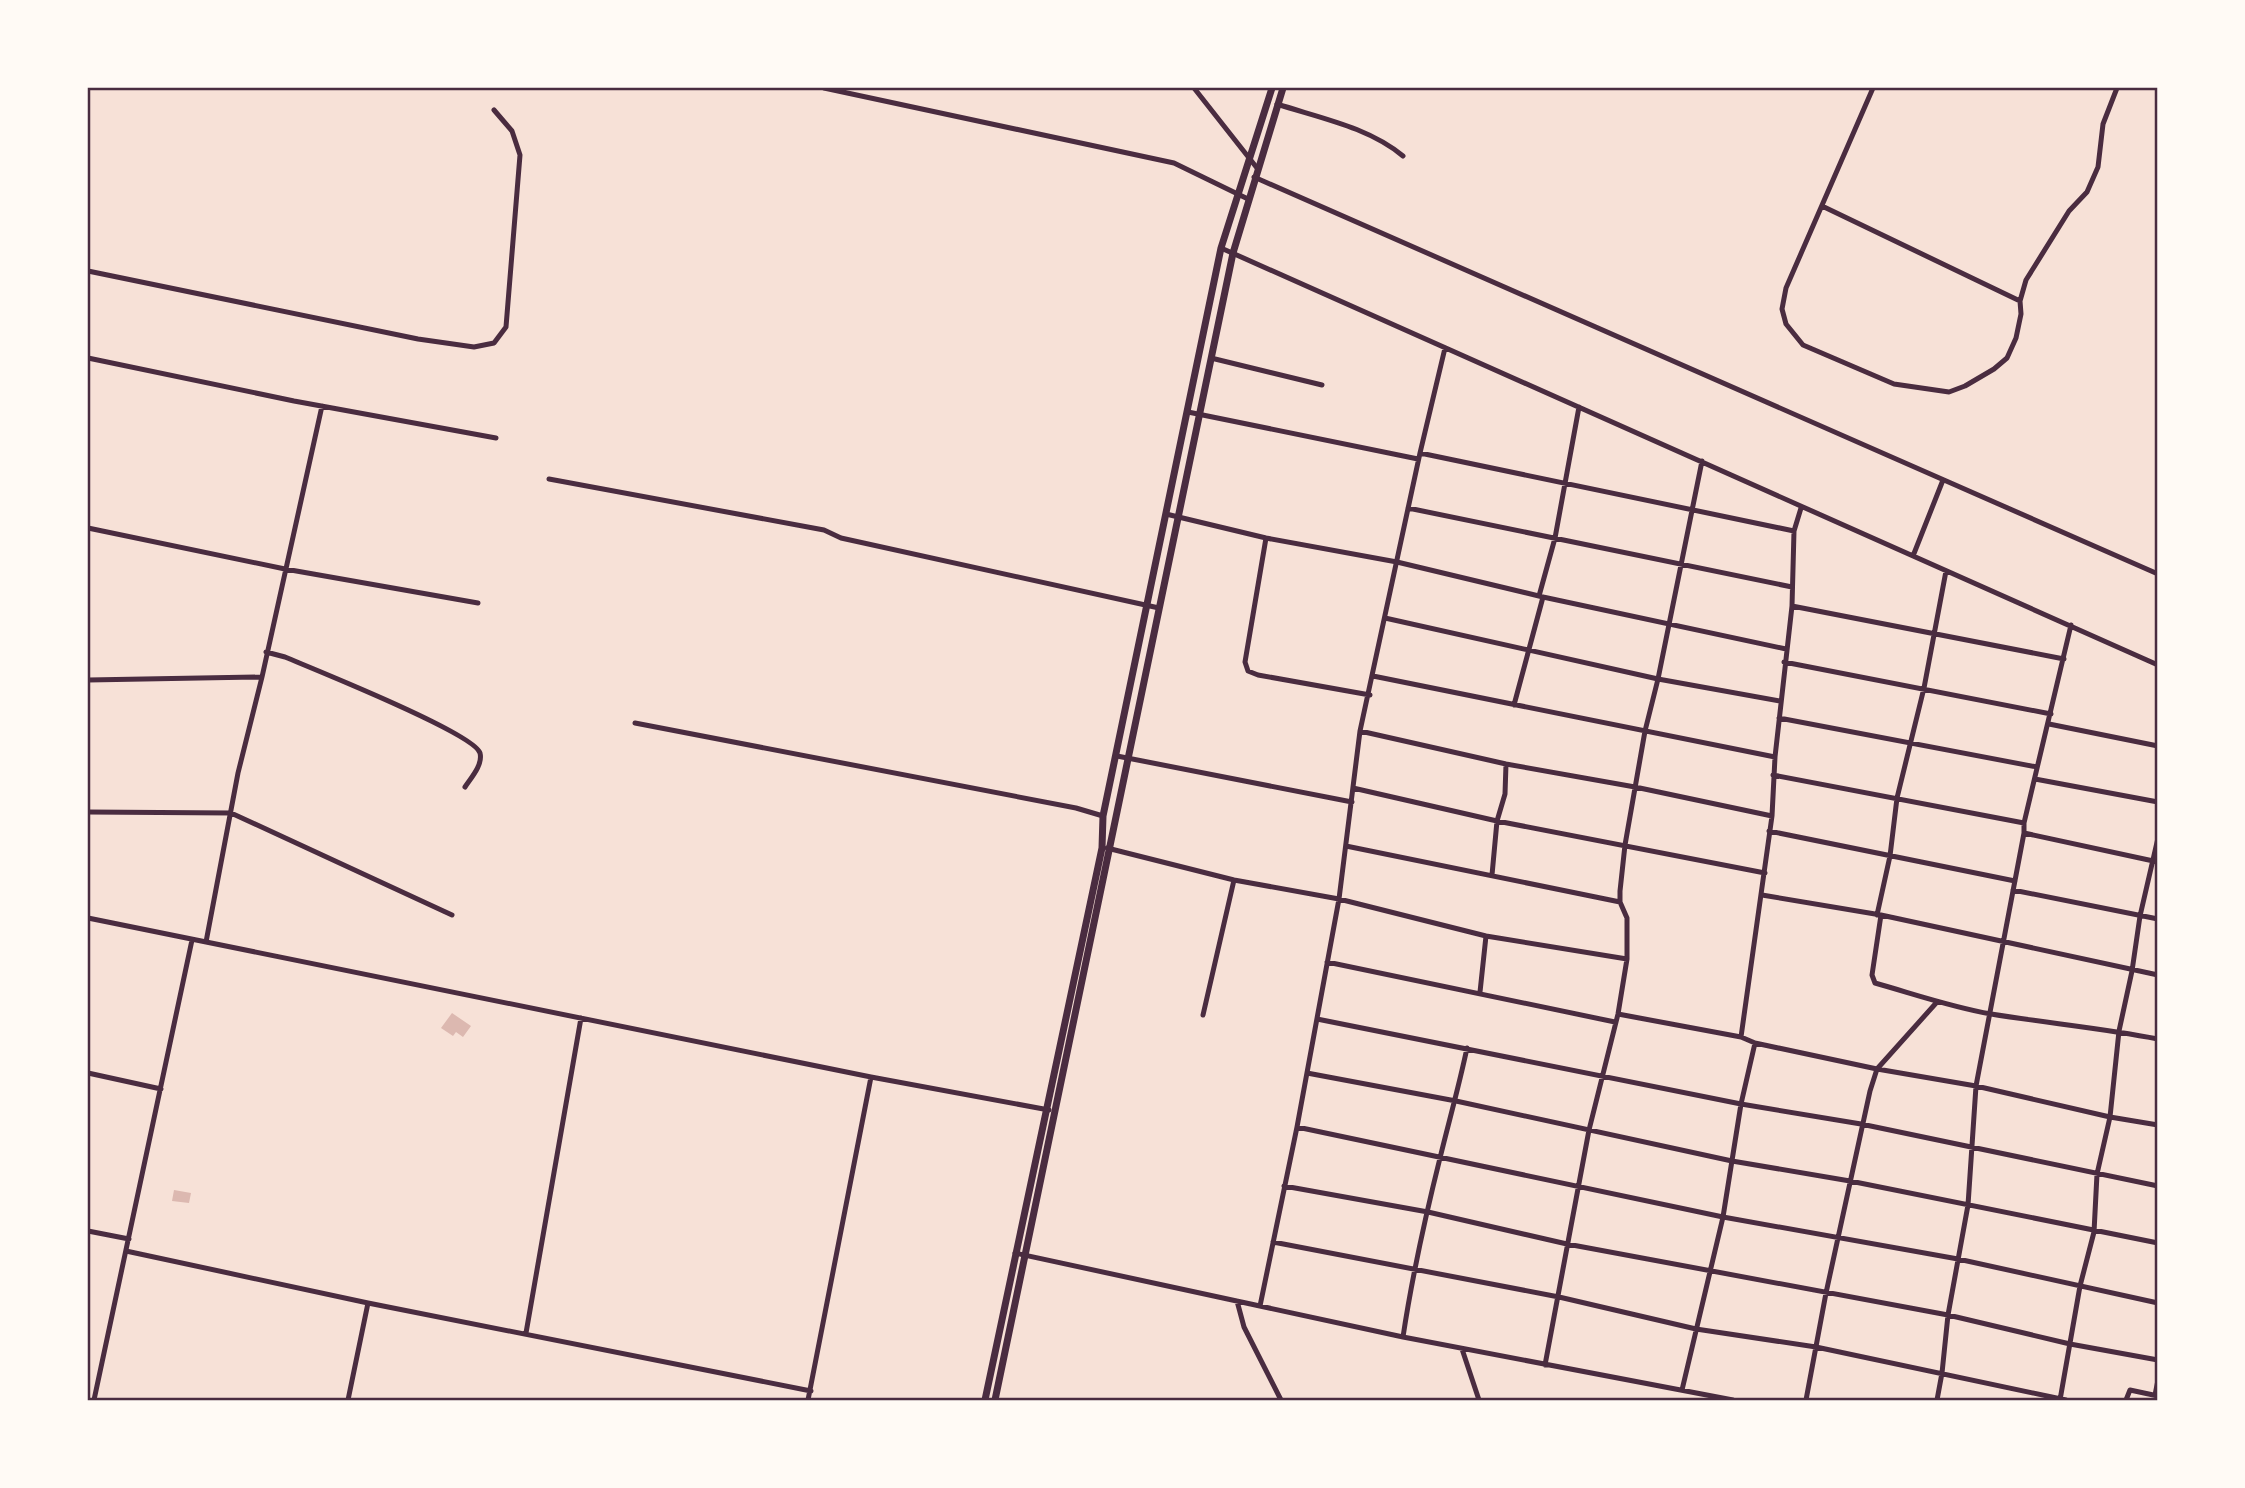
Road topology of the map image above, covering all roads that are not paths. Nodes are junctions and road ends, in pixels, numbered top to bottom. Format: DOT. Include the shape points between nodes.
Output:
graph roads {
  1 [pos="824,88"];
  2 [pos="1194,88"];
  3 [pos="1272,88"];
  4 [pos="1283,88"];
  5 [pos="1872,88"];
  6 [pos="2117,88"];
  7 [pos="1277,104"];
  8 [pos="494,110"];
  9 [pos="1402,156"];
  10 [pos="1249,157"];
  11 [pos="1257,168"];
  12 [pos="1255,177"];
  13 [pos="1238,193"];
  14 [pos="1248,198"];
  15 [pos="1822,206"];
  16 [pos="1221,248"];
  17 [pos="1233,253"];
  18 [pos="88,271"];
  19 [pos="2020,302"];
  20 [pos="1445,348"];
  21 [pos="88,358"];
  22 [pos="1211,358"];
  23 [pos="1322,385"];
  24 [pos="322,406"];
  25 [pos="1579,407"];
  26 [pos="1188,412"];
  27 [pos="1199,414"];
  28 [pos="496,438"];
  29 [pos="1419,456"];
  30 [pos="1702,461"];
  31 [pos="549,479"];
  32 [pos="1943,481"];
  33 [pos="1564,482"];
  34 [pos="1408,508"];
  35 [pos="1801,508"];
  36 [pos="1693,509"];
  37 [pos="1166,514"];
  38 [pos="1178,517"];
  39 [pos="88,528"];
  40 [pos="1794,531"];
  41 [pos="1266,538"];
  42 [pos="1555,538"];
  43 [pos="1913,556"];
  44 [pos="1397,562"];
  45 [pos="1681,564"];
  46 [pos="285,569"];
  47 [pos="1946,571"];
  48 [pos="2158,574"];
  49 [pos="1792,587"];
  50 [pos="1541,596"];
  51 [pos="478,603"];
  52 [pos="1146,604"];
  53 [pos="1792,606"];
  54 [pos="1159,608"];
  55 [pos="1385,618"];
  56 [pos="1669,624"];
  57 [pos="2071,625"];
  58 [pos="1934,633"];
  59 [pos="1786,649"];
  60 [pos="1528,650"];
  61 [pos="267,652"];
  62 [pos="2064,659"];
  63 [pos="1784,663"];
  64 [pos="2158,665"];
  65 [pos="1373,676"];
  66 [pos="262,677"];
  67 [pos="1658,679"];
  68 [pos="88,680"];
  69 [pos="1924,688"];
  70 [pos="1370,695"];
  71 [pos="1780,701"];
  72 [pos="1514,705"];
  73 [pos="2051,714"];
  74 [pos="1779,718"];
  75 [pos="635,723"];
  76 [pos="2049,724"];
  77 [pos="1360,731"];
  78 [pos="1645,731"];
  79 [pos="1910,744"];
  80 [pos="2158,746"];
  81 [pos="1117,756"];
  82 [pos="1775,757"];
  83 [pos="1128,758"];
  84 [pos="1506,764"];
  85 [pos="2037,767"];
  86 [pos="1773,775"];
  87 [pos="2035,779"];
  88 [pos="465,787"];
  89 [pos="1635,787"];
  90 [pos="1353,788"];
  91 [pos="1897,798"];
  92 [pos="1352,802"];
  93 [pos="2158,802"];
  94 [pos="88,812"];
  95 [pos="231,813"];
  96 [pos="1103,816"];
  97 [pos="1772,817"];
  98 [pos="1497,821"];
  99 [pos="2024,823"];
  100 [pos="1769,831"];
  101 [pos="2024,833"];
  102 [pos="2158,838"];
  103 [pos="1625,845"];
  104 [pos="1346,846"];
  105 [pos="1106,848"];
  106 [pos="1890,856"];
  107 [pos="2155,861"];
  108 [pos="1765,873"];
  109 [pos="1492,875"];
  110 [pos="1234,880"];
  111 [pos="2015,881"];
  112 [pos="2013,890"];
  113 [pos="1762,895"];
  114 [pos="1339,899"];
  115 [pos="1620,902"];
  116 [pos="453,915"];
  117 [pos="1879,915"];
  118 [pos="2140,916"];
  119 [pos="88,918"];
  120 [pos="2158,919"];
  121 [pos="1486,936"];
  122 [pos="192,940"];
  123 [pos="206,942"];
  124 [pos="2003,942"];
  125 [pos="1627,959"];
  126 [pos="1326,962"];
  127 [pos="2132,971"];
  128 [pos="2158,975"];
  129 [pos="1480,992"];
  130 [pos="1937,1002"];
  131 [pos="1990,1013"];
  132 [pos="1618,1014"];
  133 [pos="1203,1015"];
  134 [pos="581,1018"];
  135 [pos="1317,1019"];
  136 [pos="1615,1022"];
  137 [pos="2119,1031"];
  138 [pos="1741,1037"];
  139 [pos="2158,1039"];
  140 [pos="1755,1043"];
  141 [pos="1467,1048"];
  142 [pos="1877,1069"];
  143 [pos="88,1073"];
  144 [pos="1307,1073"];
  145 [pos="1601,1074"];
  146 [pos="871,1077"];
  147 [pos="1976,1086"];
  148 [pos="161,1089"];
  149 [pos="1456,1101"];
  150 [pos="1741,1104"];
  151 [pos="1051,1110"];
  152 [pos="2109,1117"];
  153 [pos="1861,1124"];
  154 [pos="2158,1125"];
  155 [pos="1297,1127"];
  156 [pos="1589,1130"];
  157 [pos="1972,1149"];
  158 [pos="1440,1157"];
  159 [pos="1732,1161"];
  160 [pos="2097,1174"];
  161 [pos="1850,1181"];
  162 [pos="1284,1186"];
  163 [pos="2158,1186"];
  164 [pos="1578,1187"];
  165 [pos="1968,1205"];
  166 [pos="1428,1213"];
  167 [pos="1723,1217"];
  168 [pos="88,1231"];
  169 [pos="2094,1232"];
  170 [pos="129,1239"];
  171 [pos="1837,1239"];
  172 [pos="1273,1242"];
  173 [pos="2158,1243"];
  174 [pos="1567,1244"];
  175 [pos="126,1251"];
  176 [pos="1015,1253"];
  177 [pos="1026,1254"];
  178 [pos="1958,1259"];
  179 [pos="1413,1270"];
  180 [pos="1710,1271"];
  181 [pos="2080,1286"];
  182 [pos="1826,1293"];
  183 [pos="1559,1297"];
  184 [pos="1237,1301"];
  185 [pos="368,1303"];
  186 [pos="2158,1303"];
  187 [pos="1260,1306"];
  188 [pos="1948,1315"];
  189 [pos="1696,1329"];
  190 [pos="526,1333"];
  191 [pos="1402,1337"];
  192 [pos="2070,1345"];
  193 [pos="1816,1347"];
  194 [pos="1462,1349"];
  195 [pos="2158,1360"];
  196 [pos="1545,1365"];
  197 [pos="1942,1373"];
  198 [pos="2158,1380"];
  199 [pos="1682,1390"];
  200 [pos="811,1391"];
  201 [pos="2156,1396"];
  202 [pos="2062,1400"];
  203 [pos="94,1401"];
  204 [pos="348,1401"];
  205 [pos="808,1401"];
  206 [pos="985,1401"];
  207 [pos="995,1401"];
  208 [pos="1281,1401"];
  209 [pos="1479,1401"];
  210 [pos="1733,1401"];
  211 [pos="1806,1401"];
  212 [pos="1937,1401"];
  213 [pos="2126,1401"];
  1 -- 13 [label="street" via="1174,163"];
  2 -- 10 [label="street"];
  3 -- 10 [label="main road"];
  4 -- 7 [label="main road"];
  5 -- 15 [label="street"];
  6 -- 19 [label="street" via="2103,124 2098,167 2087,192 2069,211 2036,263"];
  7 -- 9 [label="street" via="1369,134"];
  7 -- 11 [label="main road"];
  8 -- 18 [label="street" via="516,139 520,169 506,327 494,344 474,347 418,339"];
  10 -- 11 [label="street"];
  10 -- 13 [label="main road"];
  11 -- 12 [label="main road"];
  12 -- 14 [label="main road"];
  12 -- 32 [label="street"];
  13 -- 14 [label="street"];
  13 -- 16 [label="main road"];
  14 -- 17 [label="main road"];
  15 -- 19 [label="street"];
  15 -- 19 [label="street" via="1786,288 1782,309 1786,324 1803,345 1894,384 1949,392 2007,358 2016,338"];
  16 -- 17 [label="street"];
  16 -- 26 [label="main road"];
  17 -- 20 [label="street"];
  17 -- 22 [label="main road"];
  20 -- 25 [label="street"];
  20 -- 29 [label="street"];
  21 -- 24 [label="street"];
  22 -- 23 [label="street"];
  22 -- 27 [label="main road"];
  24 -- 28 [label="street"];
  24 -- 46 [label="street"];
  25 -- 30 [label="street"];
  25 -- 33 [label="street"];
  26 -- 27 [label="street"];
  26 -- 37 [label="main road"];
  27 -- 29 [label="street"];
  27 -- 38 [label="main road"];
  29 -- 33 [label="street"];
  29 -- 34 [label="street"];
  30 -- 35 [label="street"];
  30 -- 36 [label="street"];
  31 -- 52 [label="street" via="824,530 841,538"];
  32 -- 43 [label="street"];
  32 -- 48 [label="street"];
  33 -- 36 [label="street"];
  33 -- 42 [label="street"];
  34 -- 42 [label="street"];
  34 -- 44 [label="street"];
  35 -- 40 [label="street"];
  35 -- 43 [label="street"];
  36 -- 40 [label="street"];
  36 -- 45 [label="street"];
  37 -- 38 [label="street"];
  37 -- 52 [label="main road"];
  38 -- 41 [label="street"];
  38 -- 54 [label="main road"];
  39 -- 46 [label="street"];
  40 -- 49 [label="street"];
  41 -- 44 [label="street"];
  41 -- 70 [label="street" via="1245,662 1248,671"];
  42 -- 45 [label="street"];
  42 -- 50 [label="street"];
  43 -- 47 [label="street"];
  44 -- 50 [label="street"];
  44 -- 55 [label="street"];
  45 -- 49 [label="street"];
  45 -- 56 [label="street"];
  46 -- 51 [label="street"];
  46 -- 61 [label="street"];
  47 -- 57 [label="street"];
  47 -- 58 [label="street"];
  49 -- 53 [label="street"];
  50 -- 56 [label="street"];
  50 -- 60 [label="street"];
  52 -- 54 [label="street"];
  52 -- 81 [label="main road"];
  53 -- 58 [label="street"];
  53 -- 59 [label="street"];
  54 -- 83 [label="main road"];
  55 -- 60 [label="street"];
  55 -- 65 [label="street"];
  56 -- 59 [label="street"];
  56 -- 67 [label="street"];
  57 -- 62 [label="street"];
  57 -- 64 [label="street"];
  58 -- 62 [label="street"];
  58 -- 69 [label="street"];
  59 -- 63 [label="street"];
  60 -- 67 [label="street"];
  60 -- 72 [label="street"];
  61 -- 66 [label="street"];
  61 -- 88 [label="street" via="371,694 477,746 481,756"];
  62 -- 73 [label="street"];
  63 -- 69 [label="street"];
  63 -- 71 [label="street"];
  65 -- 70 [label="street"];
  65 -- 72 [label="street"];
  66 -- 68 [label="street"];
  66 -- 95 [label="street"];
  67 -- 71 [label="street"];
  67 -- 78 [label="street"];
  69 -- 73 [label="street"];
  69 -- 79 [label="street"];
  70 -- 77 [label="street"];
  71 -- 74 [label="street"];
  72 -- 78 [label="street"];
  73 -- 76 [label="street"];
  74 -- 79 [label="street"];
  74 -- 82 [label="street"];
  75 -- 96 [label="street"];
  76 -- 80 [label="street"];
  76 -- 85 [label="street"];
  77 -- 84 [label="street"];
  77 -- 90 [label="street"];
  78 -- 82 [label="street"];
  78 -- 89 [label="street"];
  79 -- 85 [label="street"];
  79 -- 91 [label="street"];
  81 -- 83 [label="street"];
  81 -- 96 [label="main road"];
  82 -- 86 [label="street"];
  83 -- 92 [label="street"];
  83 -- 105 [label="main road"];
  84 -- 89 [label="street"];
  84 -- 98 [label="street" via="1505,794"];
  85 -- 87 [label="street"];
  86 -- 91 [label="street"];
  86 -- 97 [label="street"];
  87 -- 93 [label="street"];
  87 -- 99 [label="street"];
  89 -- 97 [label="street"];
  89 -- 103 [label="street"];
  90 -- 92 [label="street"];
  90 -- 98 [label="street"];
  91 -- 99 [label="street"];
  91 -- 106 [label="street"];
  92 -- 104 [label="street"];
  94 -- 95 [label="street"];
  95 -- 116 [label="street"];
  95 -- 123 [label="street"];
  96 -- 105 [label="main road"];
  97 -- 100 [label="street"];
  98 -- 103 [label="street"];
  98 -- 109 [label="street"];
  99 -- 101 [label="street"];
  100 -- 106 [label="street"];
  100 -- 108 [label="street"];
  101 -- 107 [label="street"];
  101 -- 111 [label="street"];
  102 -- 107 [label="street"];
  103 -- 108 [label="street"];
  103 -- 115 [label="street"];
  104 -- 109 [label="street"];
  104 -- 114 [label="street"];
  105 -- 110 [label="street"];
  105 -- 151 [label="main road"];
  106 -- 111 [label="street"];
  106 -- 117 [label="street"];
  107 -- 118 [label="street"];
  108 -- 113 [label="street"];
  109 -- 115 [label="street"];
  110 -- 114 [label="street"];
  110 -- 133 [label="street"];
  111 -- 112 [label="street"];
  112 -- 118 [label="street"];
  112 -- 124 [label="street"];
  113 -- 117 [label="street"];
  113 -- 138 [label="street"];
  114 -- 121 [label="street"];
  114 -- 126 [label="street"];
  115 -- 125 [label="street" via="1627,918"];
  117 -- 124 [label="street"];
  117 -- 130 [label="street" via="1875,983"];
  118 -- 120 [label="street"];
  118 -- 127 [label="street"];
  119 -- 122 [label="street"];
  121 -- 125 [label="street"];
  121 -- 129 [label="street"];
  122 -- 123 [label="street"];
  122 -- 148 [label="street"];
  123 -- 134 [label="street"];
  124 -- 127 [label="street"];
  124 -- 131 [label="street"];
  125 -- 132 [label="street"];
  126 -- 129 [label="street"];
  126 -- 135 [label="street"];
  127 -- 128 [label="street"];
  127 -- 137 [label="street"];
  129 -- 136 [label="street"];
  130 -- 131 [label="street"];
  130 -- 142 [label="street"];
  131 -- 137 [label="street"];
  131 -- 147 [label="street"];
  132 -- 136 [label="street"];
  132 -- 138 [label="street"];
  134 -- 146 [label="street"];
  134 -- 190 [label="street"];
  135 -- 141 [label="street"];
  135 -- 144 [label="street"];
  136 -- 145 [label="street"];
  137 -- 139 [label="street"];
  137 -- 152 [label="street"];
  138 -- 140 [label="street"];
  140 -- 142 [label="street"];
  140 -- 150 [label="street"];
  141 -- 145 [label="street"];
  141 -- 149 [label="street"];
  142 -- 147 [label="street"];
  142 -- 153 [label="street"];
  143 -- 148 [label="street"];
  144 -- 149 [label="street"];
  144 -- 155 [label="street"];
  145 -- 150 [label="street"];
  145 -- 156 [label="street"];
  146 -- 151 [label="street"];
  146 -- 200 [label="street"];
  147 -- 152 [label="street"];
  147 -- 157 [label="street"];
  148 -- 170 [label="street"];
  149 -- 156 [label="street"];
  149 -- 158 [label="street"];
  150 -- 153 [label="street"];
  150 -- 159 [label="street"];
  151 -- 176 [label="main road"];
  151 -- 177 [label="main road"];
  152 -- 154 [label="street"];
  152 -- 160 [label="street"];
  153 -- 157 [label="street"];
  153 -- 161 [label="street"];
  155 -- 158 [label="street"];
  155 -- 162 [label="street"];
  156 -- 159 [label="street"];
  156 -- 164 [label="street"];
  157 -- 160 [label="street"];
  157 -- 165 [label="street"];
  158 -- 164 [label="street"];
  158 -- 166 [label="street"];
  159 -- 161 [label="street"];
  159 -- 167 [label="street"];
  160 -- 163 [label="street"];
  160 -- 169 [label="street"];
  161 -- 165 [label="street"];
  161 -- 171 [label="street"];
  162 -- 166 [label="street"];
  162 -- 172 [label="street"];
  164 -- 167 [label="street"];
  164 -- 174 [label="street"];
  165 -- 169 [label="street"];
  165 -- 178 [label="street"];
  166 -- 174 [label="street"];
  166 -- 179 [label="street"];
  167 -- 171 [label="street"];
  167 -- 180 [label="street"];
  168 -- 170 [label="street"];
  169 -- 173 [label="street"];
  169 -- 181 [label="street"];
  170 -- 175 [label="street"];
  171 -- 178 [label="street"];
  171 -- 182 [label="street"];
  172 -- 179 [label="street"];
  172 -- 187 [label="street"];
  174 -- 180 [label="street"];
  174 -- 183 [label="street"];
  175 -- 185 [label="street"];
  175 -- 203 [label="street"];
  176 -- 177 [label="street"];
  176 -- 206 [label="main road"];
  177 -- 184 [label="street"];
  177 -- 207 [label="main road"];
  178 -- 181 [label="street"];
  178 -- 188 [label="street"];
  179 -- 183 [label="street"];
  179 -- 191 [label="street"];
  180 -- 182 [label="street"];
  180 -- 189 [label="street"];
  181 -- 186 [label="street"];
  181 -- 192 [label="street"];
  182 -- 188 [label="street"];
  182 -- 193 [label="street"];
  183 -- 189 [label="street"];
  183 -- 196 [label="street"];
  184 -- 187 [label="street"];
  184 -- 208 [label="street" via="1244,1327"];
  185 -- 190 [label="street"];
  185 -- 204 [label="street"];
  187 -- 191 [label="street"];
  188 -- 192 [label="street"];
  188 -- 197 [label="street"];
  189 -- 193 [label="street"];
  189 -- 199 [label="street"];
  190 -- 200 [label="street"];
  191 -- 194 [label="street"];
  192 -- 195 [label="street"];
  192 -- 202 [label="street"];
  193 -- 197 [label="street"];
  193 -- 211 [label="street"];
  194 -- 196 [label="street"];
  194 -- 209 [label="street"];
  196 -- 199 [label="street"];
  197 -- 202 [label="street"];
  197 -- 212 [label="street"];
  198 -- 201 [label="street"];
  199 -- 210 [label="street"];
  200 -- 205 [label="street"];
  201 -- 213 [label="street" via="2130,1390"];
}
